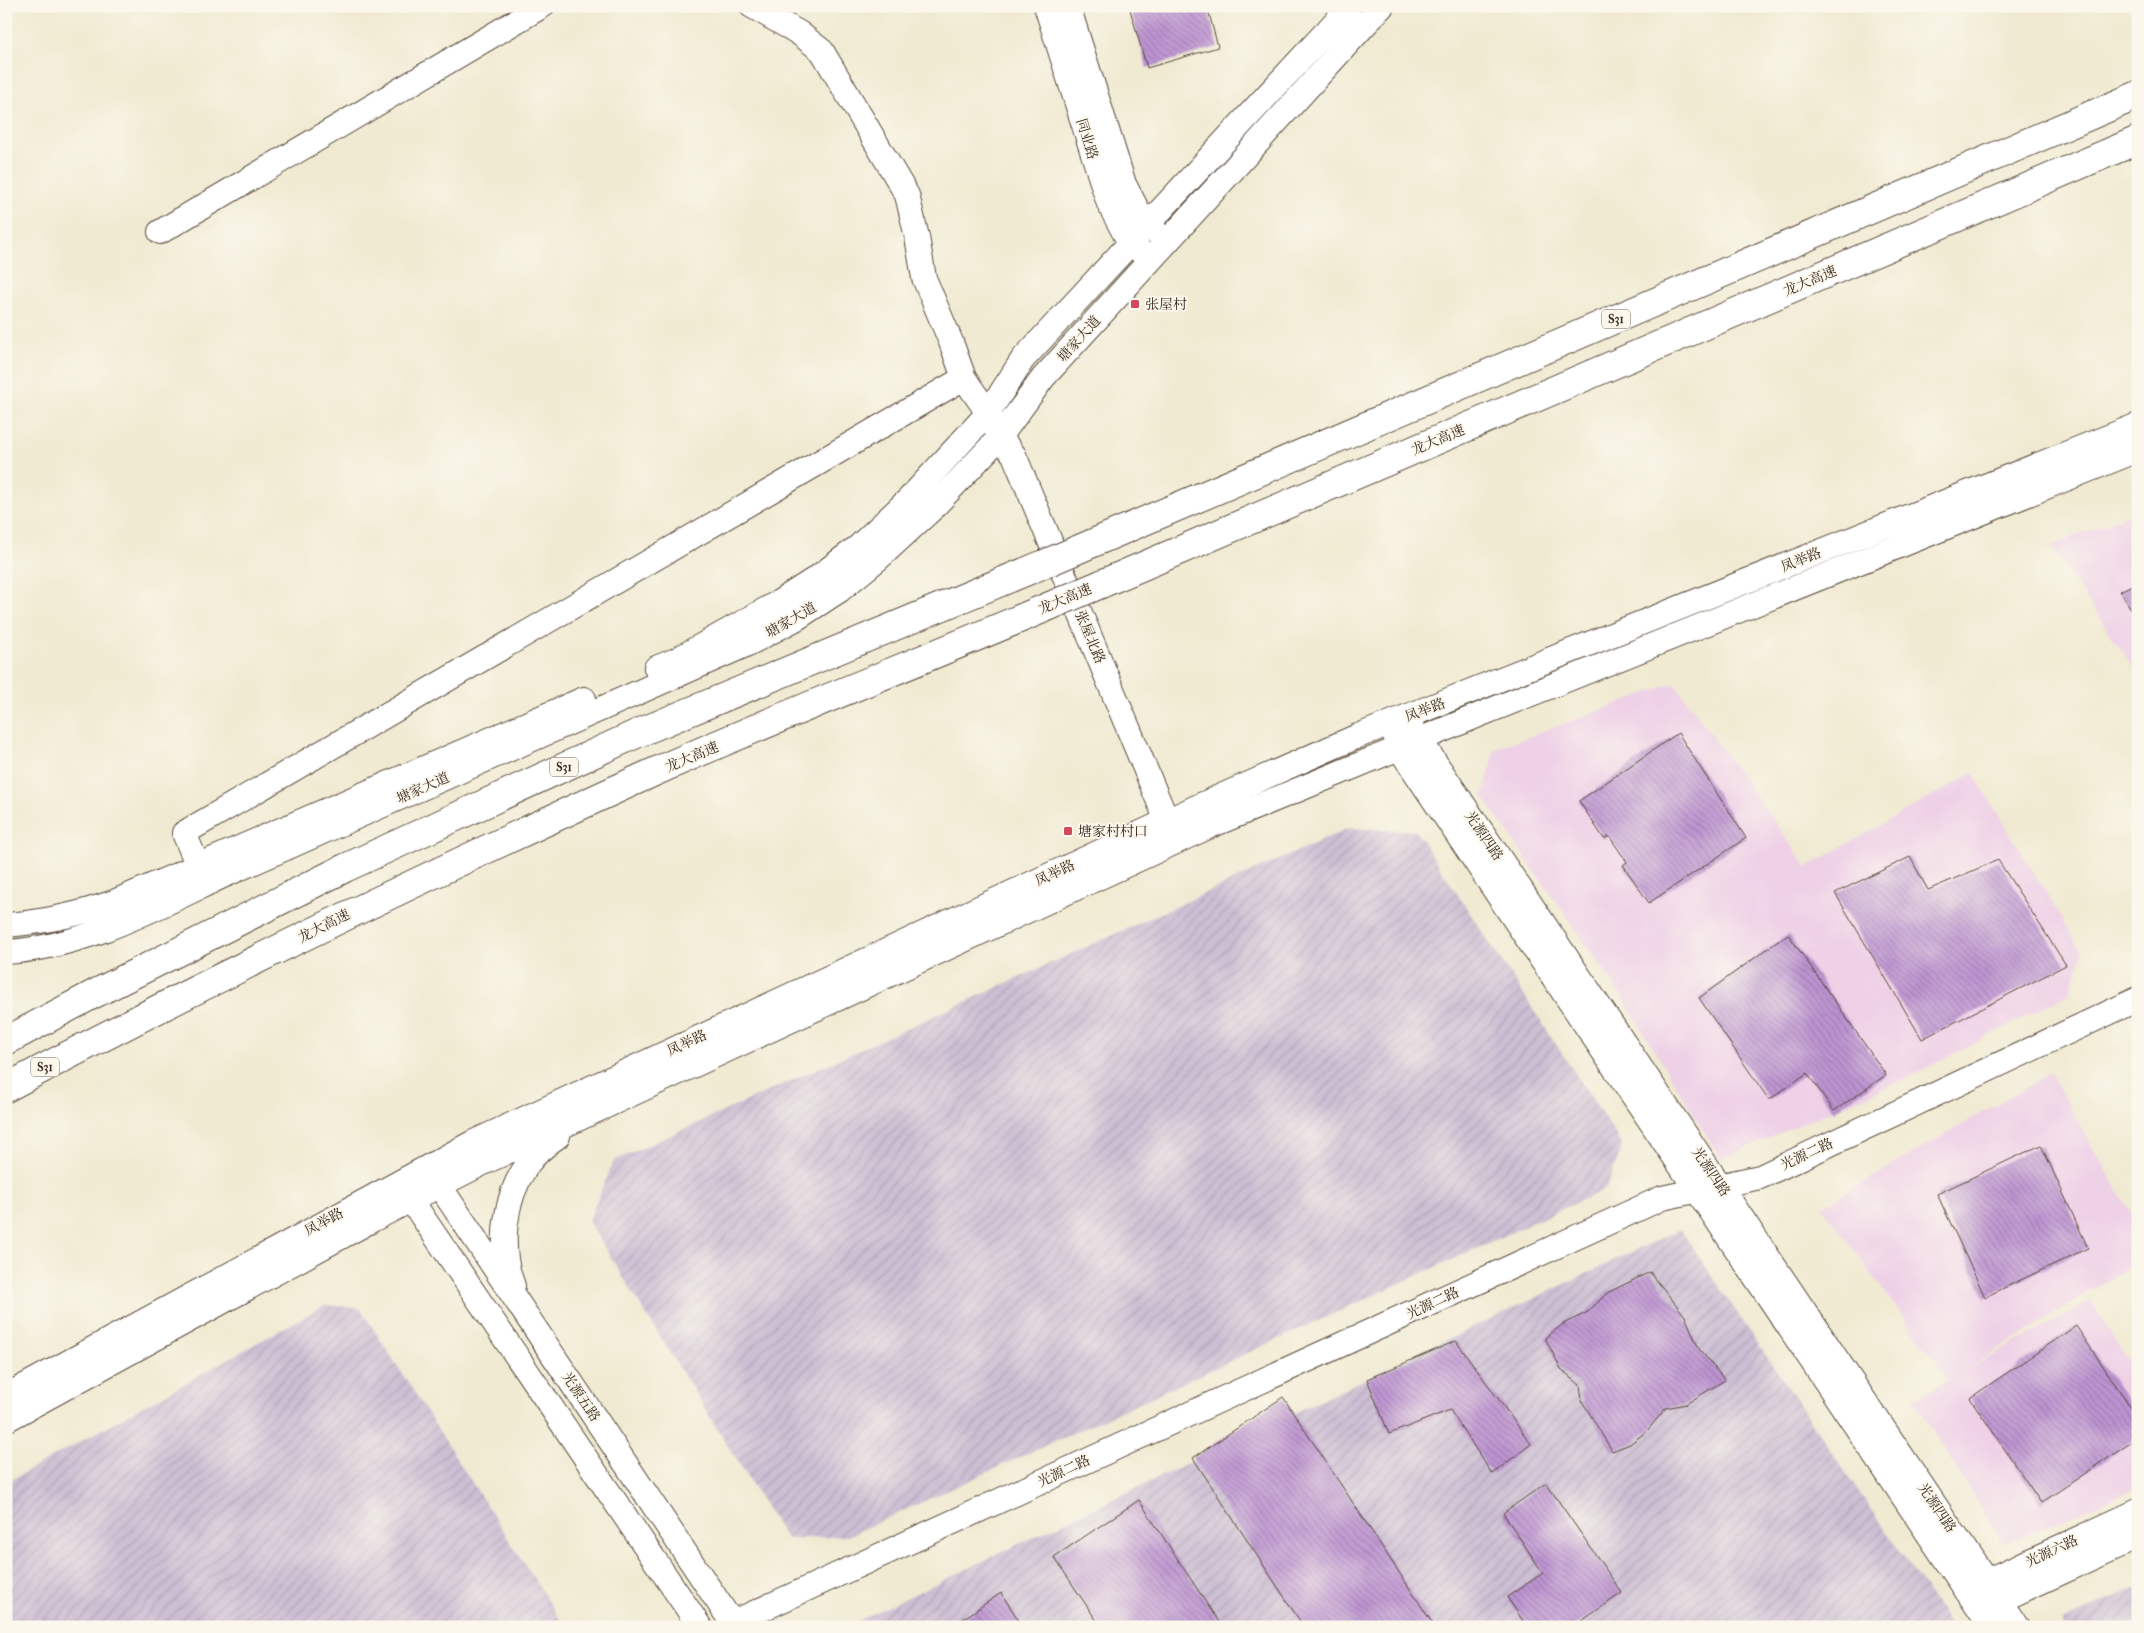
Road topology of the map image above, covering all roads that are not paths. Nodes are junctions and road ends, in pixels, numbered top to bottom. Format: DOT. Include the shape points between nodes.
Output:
graph roads {
  1 [pos="542,6"];
  2 [pos="752,6"];
  3 [pos="1046,6"];
  4 [pos="1068,6"];
  5 [pos="1350,6"];
  6 [pos="1382,6"];
  7 [pos="2138,95"];
  8 [pos="2138,140"];
  9 [pos="1148,224"];
  10 [pos="160,232"];
  11 [pos="1132,242"];
  12 [pos="1167,242"];
  13 [pos="1149,261"];
  14 [pos="964,378"];
  15 [pos="988,413"];
  16 [pos="2138,426"];
  17 [pos="1000,437"];
  18 [pos="2138,450"];
  19 [pos="1401,720"];
  20 [pos="1409,744"];
  21 [pos="1167,821"];
  22 [pos="198,866"];
  23 [pos="6,925"];
  24 [pos="6,952"];
  25 [pos="2138,999"];
  26 [pos="6,1041"];
  27 [pos="6,1088"];
  28 [pos="586,1116"];
  29 [pos="425,1176"];
  30 [pos="1708,1188"];
  31 [pos="411,1200"];
  32 [pos="522,1308"];
  33 [pos="6,1396"];
  34 [pos="6,1420"];
  35 [pos="2138,1512"];
  36 [pos="2138,1537"];
  37 [pos="1976,1592"];
  38 [pos="1999,1601"];
  39 [pos="734,1625"];
  40 [pos="700,1627"];
  41 [pos="1991,1627"];
  42 [pos="2017,1627"];
  1 -- 10 [label="street"];
  2 -- 14 [label="street, 张屋北路" via="799,33 822,51 906,195 924,278"];
  3 -- 11 [label="street, 同业路" via="1107,199 1116,220"];
  4 -- 9 [label="street, 同业路" via="1124,184"];
  5 -- 9 [label="street, 塘家大道"];
  6 -- 12 [label="street, 塘家大道"];
  7 -- 26 [label="highway, S31, bridge" via="1044,564 636,734 345,868"];
  8 -- 27 [label="highway, 龙大高速 / S31, bridge" via="654,772 363,907"];
  9 -- 11 [label="street, 塘家大道"];
  9 -- 12 [label="street, 同业路"];
  11 -- 13 [label="street, 同业路"];
  11 -- 15 [label="street, 塘家大道" via="1023,359"];
  12 -- 13 [label="street, 塘家大道"];
  13 -- 17 [label="street, 塘家大道" via="1043,378"];
  14 -- 15 [label="street, 张屋北路"];
  14 -- 22 [label="street" via="184,833"];
  15 -- 17 [label="street, 张屋北路"];
  15 -- 22 [label="street, 塘家大道" via="909,499 858,548 779,602 676,660"];
  16 -- 19 [label="street, 凤举路"];
  17 -- 21 [label="street, 张屋北路" via="1014,455"];
  17 -- 24 [label="street, 塘家大道" via="930,511 840,590 750,643 93,935 52,947"];
  18 -- 20 [label="street, 凤举路"];
  19 -- 20 [label="street, 光源四路"];
  19 -- 21 [label="street, 凤举路"];
  20 -- 28 [label="street, 凤举路" via="1208,827"];
  20 -- 30 [label="street, 光源四路"];
  21 -- 29 [label="street, 凤举路" via="480,1139"];
  22 -- 23 [label="street, 塘家大道" via="81,914"];
  25 -- 30 [label="street, 光源二路" via="1760,1177"];
  28 -- 29 [label="street, 凤举路"];
  28 -- 32 [label="street" via="554,1139 528,1164 508,1203 504,1241 510,1278"];
  29 -- 31 [label="street, 凤举路"];
  29 -- 31 [label="street" via="408,1189"];
  29 -- 32 [label="street, 光源五路"];
  29 -- 33 [label="street, 凤举路"];
  30 -- 37 [label="street, 光源四路"];
  30 -- 39 [label="street, 光源二路" via="1662,1198"];
  31 -- 34 [label="street, 凤举路"];
  31 -- 40 [label="street"];
  32 -- 39 [label="street, 光源五路"];
  35 -- 37 [label="street, 光源六路"];
  36 -- 38 [label="street, 光源六路"];
  37 -- 38 [label="street, 光源四路"];
  37 -- 41 [label="street, 光源四路"];
  38 -- 42 [label="street, 光源四路"];
}
